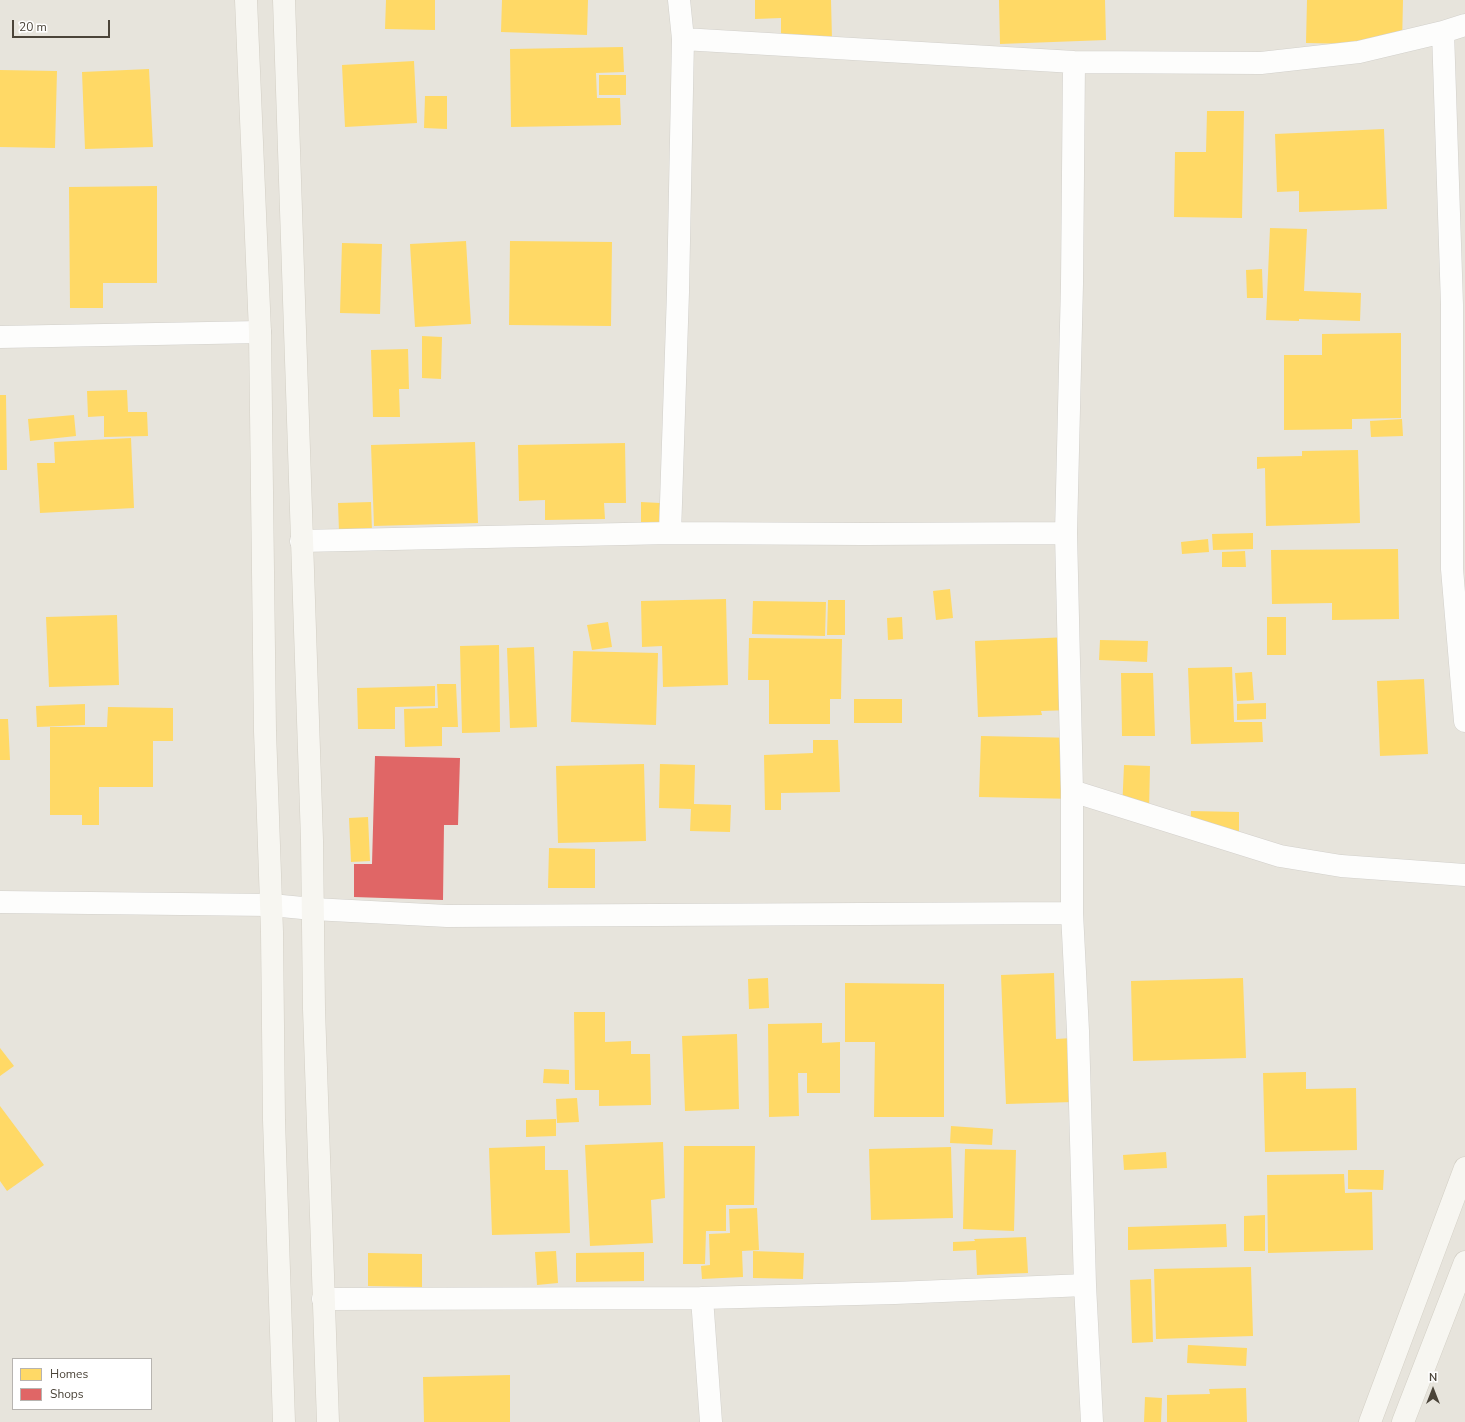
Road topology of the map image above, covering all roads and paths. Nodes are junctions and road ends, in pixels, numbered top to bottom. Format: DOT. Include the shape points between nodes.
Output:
graph roads {
  1 [pos="246,0"];
  2 [pos="284,0"];
  3 [pos="679,0"];
  4 [pos="1465,25"];
  5 [pos="1443,32"];
  6 [pos="683,39"];
  7 [pos="1074,62"];
  8 [pos="260,332"];
  9 [pos="0,337"];
  10 [pos="670,533"];
  11 [pos="1066,533"];
  12 [pos="301,541"];
  13 [pos="1465,721"];
  14 [pos="1072,791"];
  15 [pos="1465,875"];
  16 [pos="0,902"];
  17 [pos="271,905"];
  18 [pos="313,909"];
  19 [pos="1072,913"];
  20 [pos="1465,1168"];
  21 [pos="1465,1262"];
  22 [pos="1085,1284"];
  23 [pos="702,1298"];
  24 [pos="324,1299"];
  25 [pos="284,1422"];
  26 [pos="328,1422"];
  27 [pos="711,1422"];
  28 [pos="1092,1422"];
  29 [pos="1370,1422"];
  30 [pos="1403,1422"];
  1 -- 8 [label="main road"];
  2 -- 12 [label="main road"];
  3 -- 6 [label="street"];
  4 -- 5 [label="street"];
  5 -- 7 [label="street" via="1359,52 1261,63"];
  5 -- 13 [label="street" via="1452,305 1452,569"];
  6 -- 7 [label="street"];
  6 -- 10 [label="street"];
  7 -- 11 [label="street"];
  8 -- 9 [label="street"];
  8 -- 17 [label="main road" via="262,577"];
  10 -- 11 [label="street"];
  10 -- 12 [label="street"];
  11 -- 14 [label="street"];
  12 -- 18 [label="main road"];
  14 -- 15 [label="street" via="1280,856 1341,866"];
  14 -- 19 [label="street"];
  16 -- 17 [label="street"];
  17 -- 18 [label="street"];
  17 -- 25 [label="main road" via="274,1120"];
  18 -- 19 [label="street" via="448,916"];
  18 -- 24 [label="main road"];
  19 -- 22 [label="street"];
  20 -- 29 [label="main road"];
  21 -- 30 [label="main road"];
  22 -- 23 [label="street" via="895,1293"];
  22 -- 28 [label="street"];
  23 -- 24 [label="street"];
  23 -- 27 [label="street"];
  24 -- 26 [label="main road"];
}
